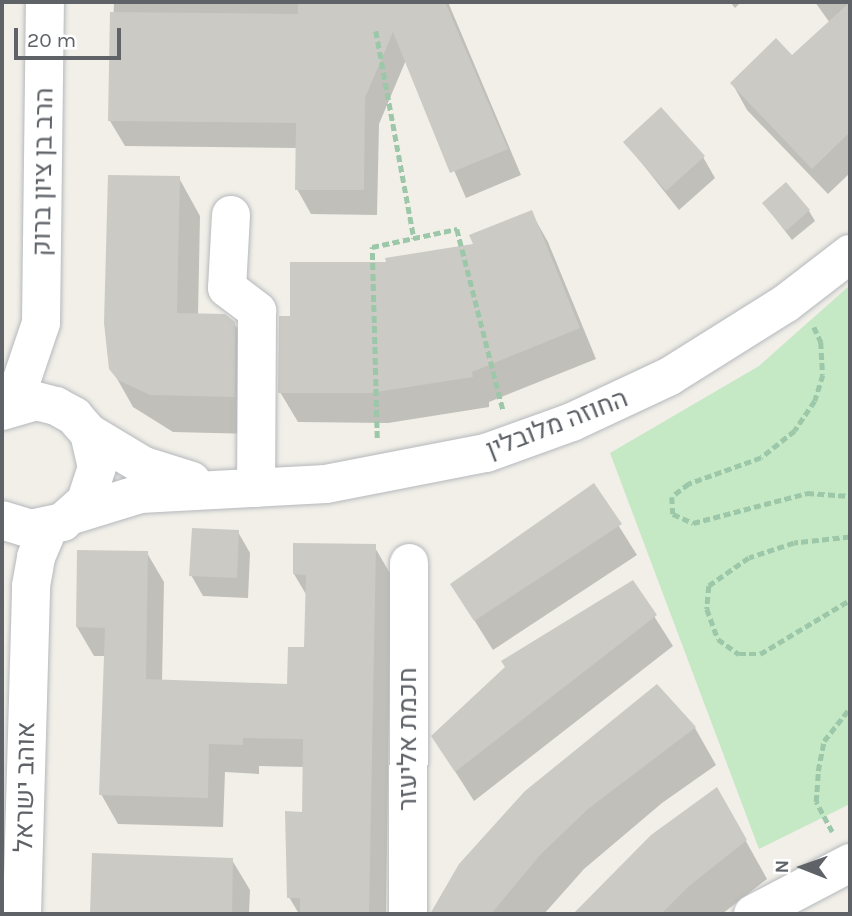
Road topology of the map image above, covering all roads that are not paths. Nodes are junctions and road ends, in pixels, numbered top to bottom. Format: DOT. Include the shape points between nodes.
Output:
graph roads {
  1 [pos="45,2"];
  2 [pos="231,215"];
  3 [pos="850,254"];
  4 [pos="41,300"];
  5 [pos="2,409"];
  6 [pos="81,425"];
  7 [pos="240,488"];
  8 [pos="2,520"];
  9 [pos="62,521"];
  10 [pos="2,536"];
  11 [pos="409,563"];
  12 [pos="27,660"];
  13 [pos="850,863"];
  14 [pos="23,914"];
  15 [pos="408,914"];
  16 [pos="753,914"];
  1 -- 4 [label="street, הרב בן ציון ברוק"];
  2 -- 7 [label="street" via="227,288 257,312"];
  3 -- 7 [label="street, החוזה מלובלין" via="724,345 629,398 512,444 379,477"];
  4 -- 5 [label="street, הרב בן ציון ברוק" via="33,355"];
  4 -- 6 [label="street, הרב בן ציון ברוק" via="51,377"];
  5 -- 6 [label="street, החוזה מלובלין" via="36,401"];
  6 -- 7 [label="street, החוזה מלובלין" via="144,466"];
  6 -- 9 [label="street, אוהב ישראל" via="96,450 94,485"];
  7 -- 9 [label="street, החוזה מלובלין" via="140,494"];
  8 -- 9 [label="street" via="31,529"];
  9 -- 12 [label="street, אוהב ישראל" via="36,557"];
  10 -- 12 [label="street, אוהב ישראל" via="19,597"];
  11 -- 15 [label="street, חכמת אליעזר"];
  12 -- 14 [label="street, אוהב ישראל"];
  13 -- 16 [label="street"];
}
